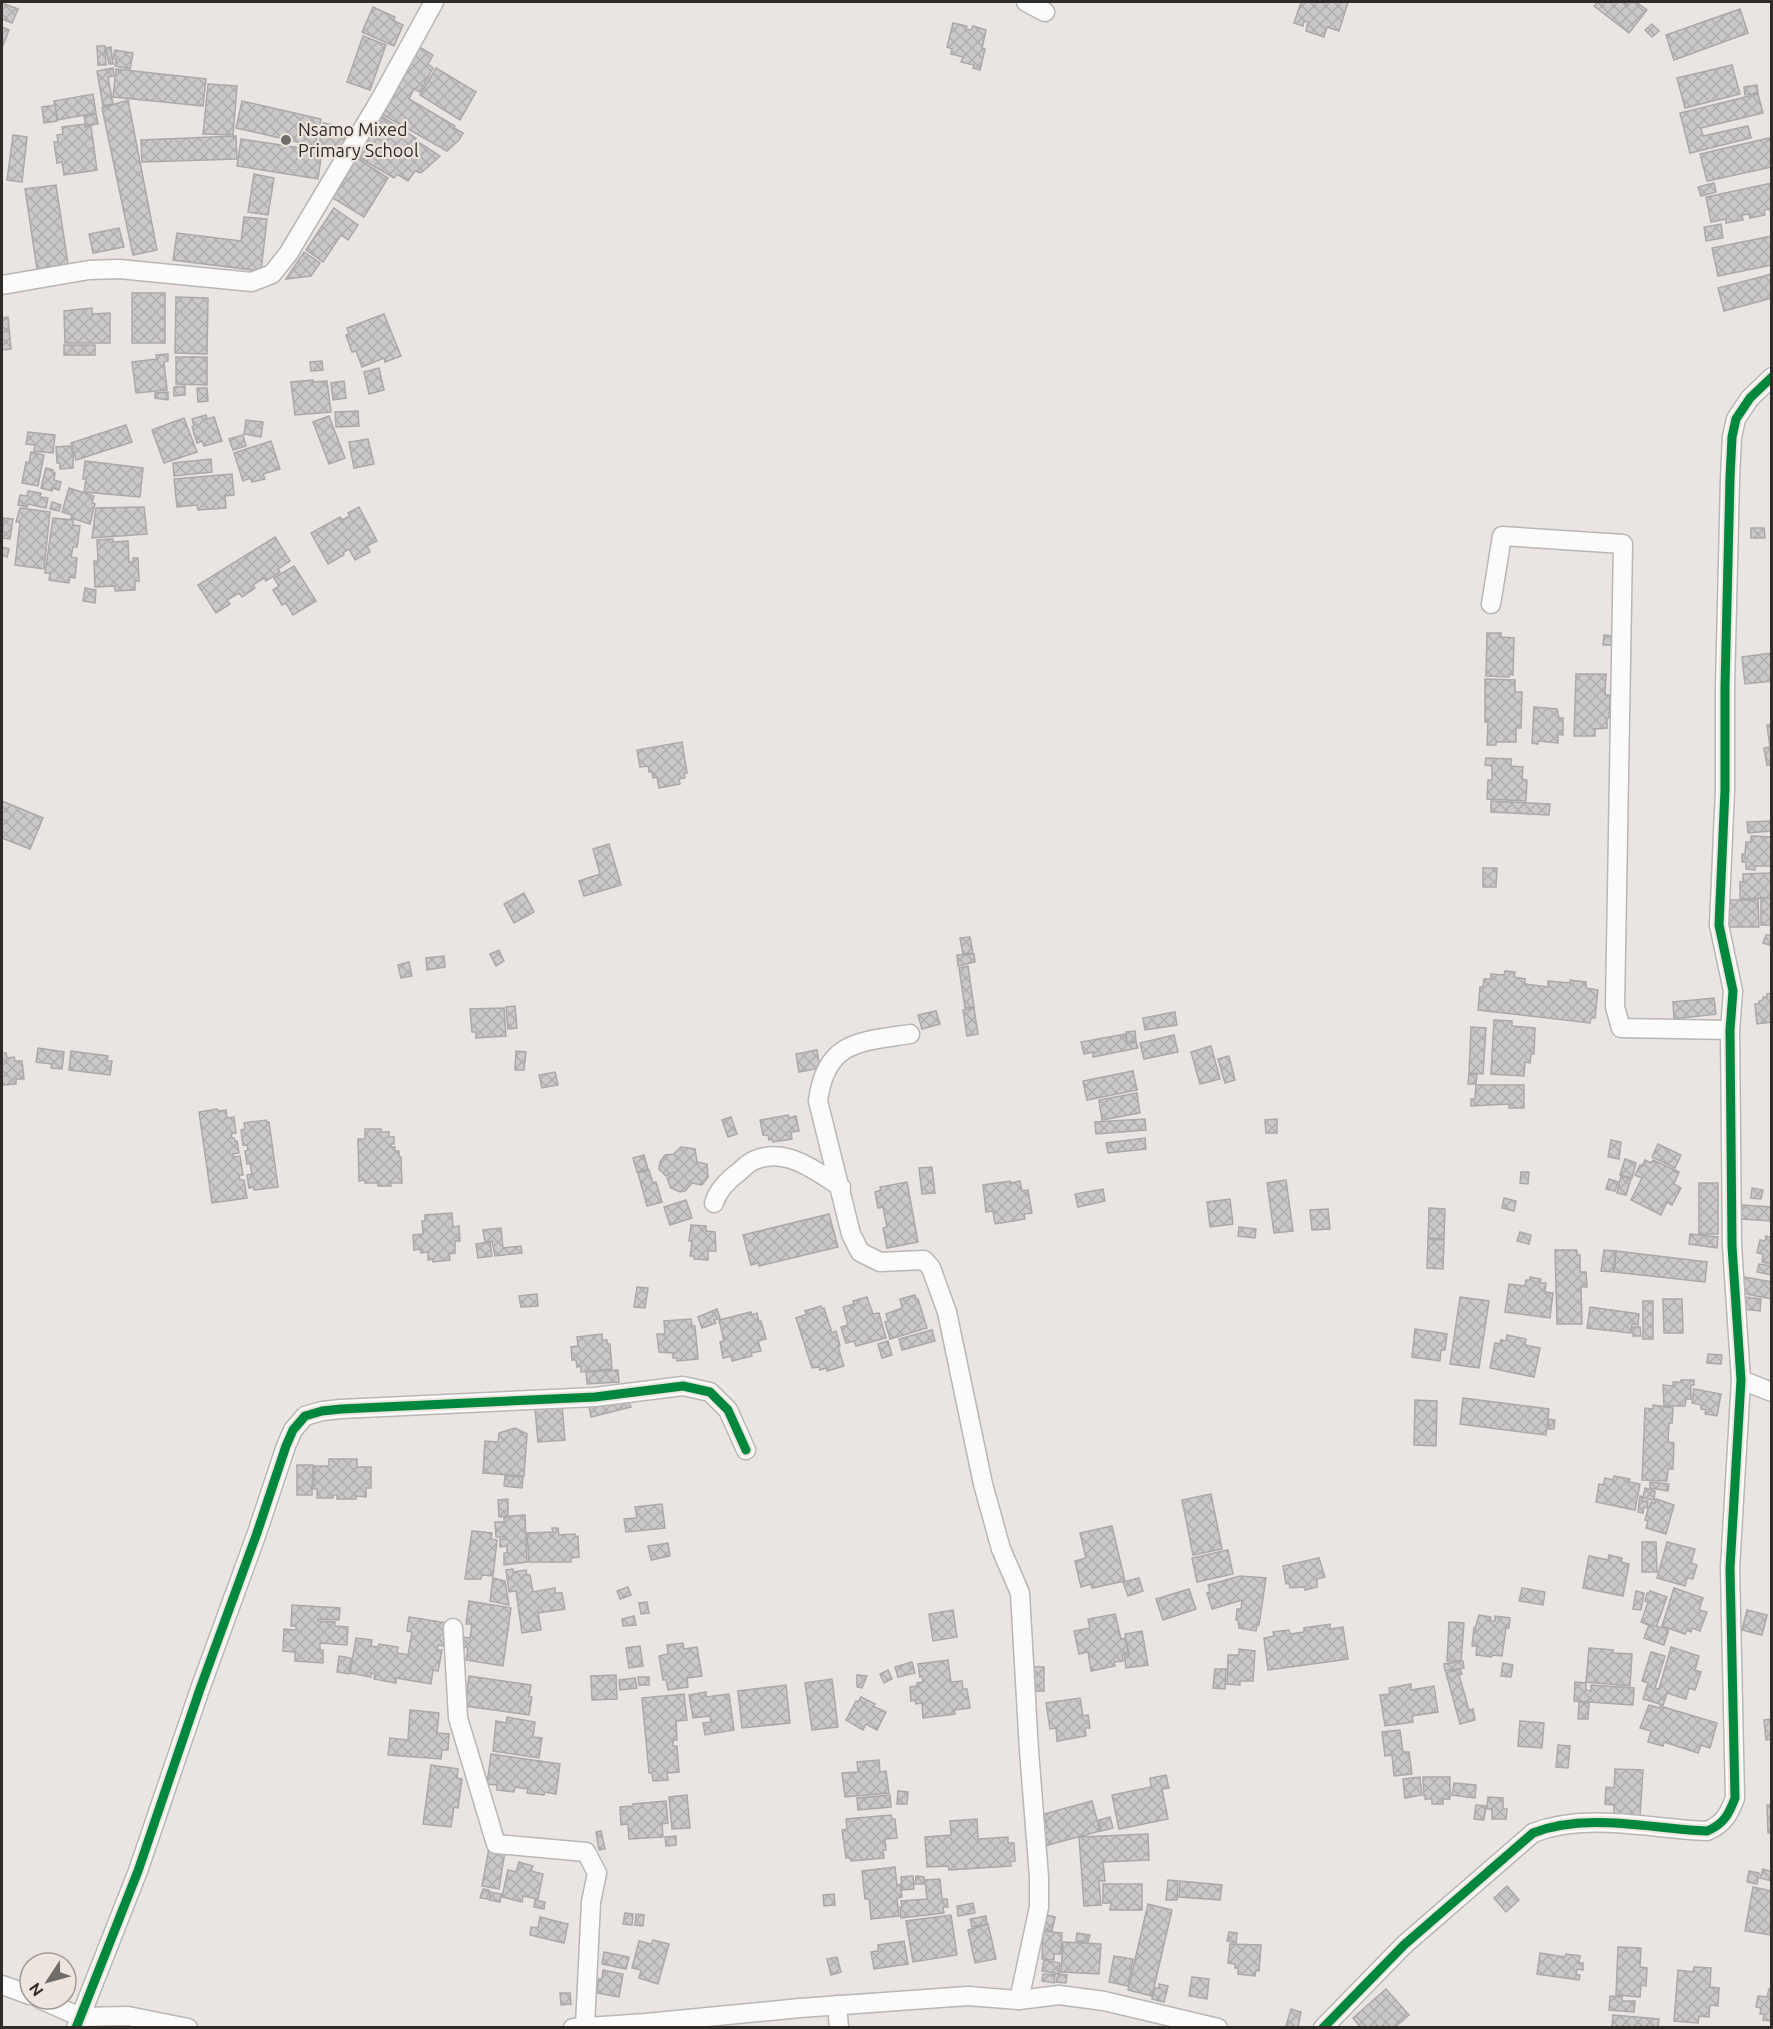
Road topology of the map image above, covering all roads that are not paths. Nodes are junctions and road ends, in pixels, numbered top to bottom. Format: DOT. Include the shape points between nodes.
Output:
graph roads {
  1 [pos="434,2"];
  2 [pos="1026,2"];
  3 [pos="1045,12"];
  4 [pos="2,285"];
  5 [pos="1772,377"];
  6 [pos="1491,604"];
  7 [pos="1731,1030"];
  8 [pos="910,1034"];
  9 [pos="841,1187"];
  10 [pos="714,1203"];
  11 [pos="1741,1380"];
  12 [pos="1772,1392"];
  13 [pos="746,1450"];
  14 [pos="453,1628"];
  15 [pos="2,1984"];
  16 [pos="18,1990"];
  17 [pos="1020,2000"];
  18 [pos="837,2005"];
  19 [pos="60,2011"];
  20 [pos="78,2022"];
  21 [pos="579,2027"];
  22 [pos="188,2028"];
  23 [pos="839,2028"];
  24 [pos="1218,2028"];
  25 [pos="1323,2028"];
  1 -- 4 [label="street" via="347,156 272,274 252,282 119,269 89,270"];
  2 -- 3 [label="street"];
  5 -- 7 [label="street" via="1750,398 1736,419 1732,437 1719,925 1733,991"];
  6 -- 7 [label="street" via="1502,536 1623,544 1616,1007 1621,1028"];
  7 -- 11 [label="street" via="1732,1246"];
  8 -- 9 [label="street" via="845,1048 820,1081 818,1101"];
  9 -- 10 [label="street" via="799,1162 779,1156 755,1160 737,1173"];
  9 -- 17 [label="street" via="851,1234 860,1252 880,1262 924,1260 931,1268 947,1311 1000,1549 1020,1593 1040,1877 1039,1907"];
  11 -- 12 [label="street"];
  11 -- 25 [label="street" via="1730,1568 1735,1797 1729,1816 1707,1831 1605,1823 1549,1827 1533,1833 1404,1945"];
  13 -- 20 [label="street" via="728,1410 710,1392 683,1386 595,1397 341,1409 305,1416 285,1446 138,1871"];
  14 -- 21 [label="street" via="458,1718 496,1844 586,1852 597,1874"];
  15 -- 16 [label="street"];
  17 -- 18 [label="street" via="968,1995"];
  17 -- 24 [label="street" via="1059,1995 1104,2001"];
  18 -- 21 [label="street"];
  18 -- 23 [label="street"];
  19 -- 20 [label="street"];
  20 -- 22 [label="street" via="128,2016"];
}
